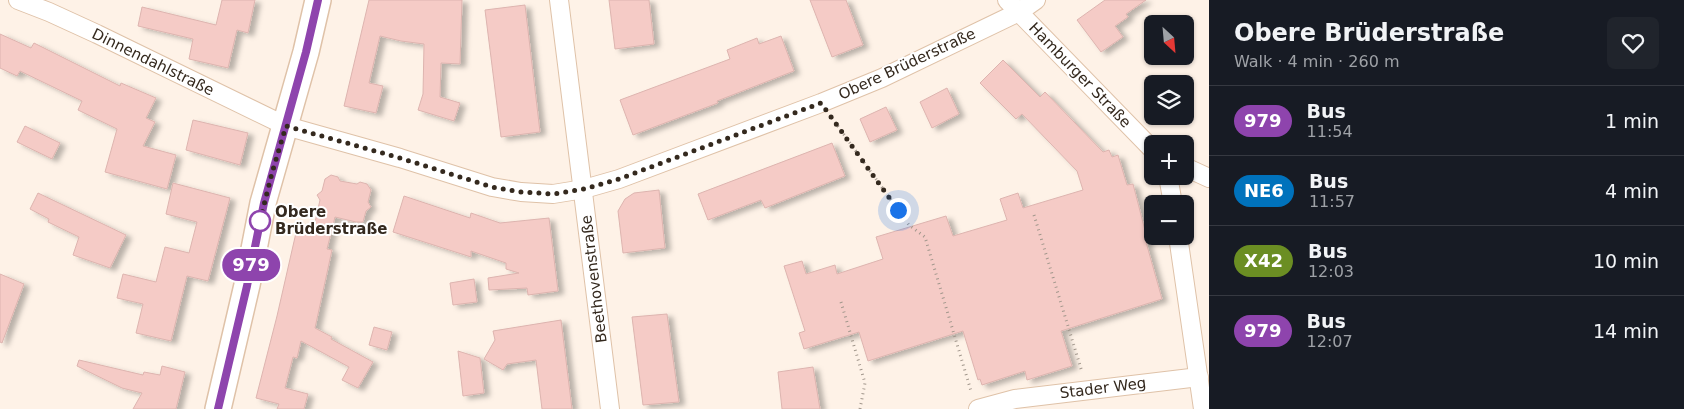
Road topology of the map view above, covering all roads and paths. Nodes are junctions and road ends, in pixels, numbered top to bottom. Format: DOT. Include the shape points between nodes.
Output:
graph roads {
  1 [pos="18,0"];
  2 [pos="318,0"];
  3 [pos="559,0"];
  4 [pos="1036,0"];
  5 [pos="1013,6"];
  6 [pos="821,103"];
  7 [pos="286,126"];
  8 [pos="1144,141"];
  9 [pos="1194,171"];
  10 [pos="1209,178"];
  11 [pos="584,189"];
  12 [pos="1034,215"];
  13 [pos="1179,245"];
  14 [pos="841,302"];
  15 [pos="1199,376"];
  16 [pos="1088,390"];
  17 [pos="976,404"];
  18 [pos="218,409"];
  19 [pos="610,409"];
  20 [pos="860,409"];
  21 [pos="1203,409"];
  1 -- 7 [label="street, Dinnendahlstraße" via="98,34"];
  2 -- 7 [label="main road"];
  3 -- 11 [label="street, Beethovenstraße"];
  4 -- 5 [label="street, Obere Brüderstraße"];
  5 -- 6 [label="street, Obere Brüderstraße" via="882,78"];
  5 -- 8 [label="street, Hamburger Straße"];
  6 -- 11 [label="street, Obere Brüderstraße" via="619,179"];
  6 -- 17 [label="path" via="908,225 925,237"];
  7 -- 11 [label="street, Obere Brüderstraße" via="492,187 553,194"];
  7 -- 18 [label="main road" via="264,203"];
  9 -- 10 [label="street"];
  11 -- 19 [label="street, Beethovenstraße"];
  12 -- 16 [label="path"];
  13 -- 15 [label="street"];
  14 -- 20 [label="path" via="865,383"];
  15 -- 16 [label="street, Stader Weg"];
  15 -- 21 [label="street"];
  16 -- 17 [label="street, Stader Weg"];
}
